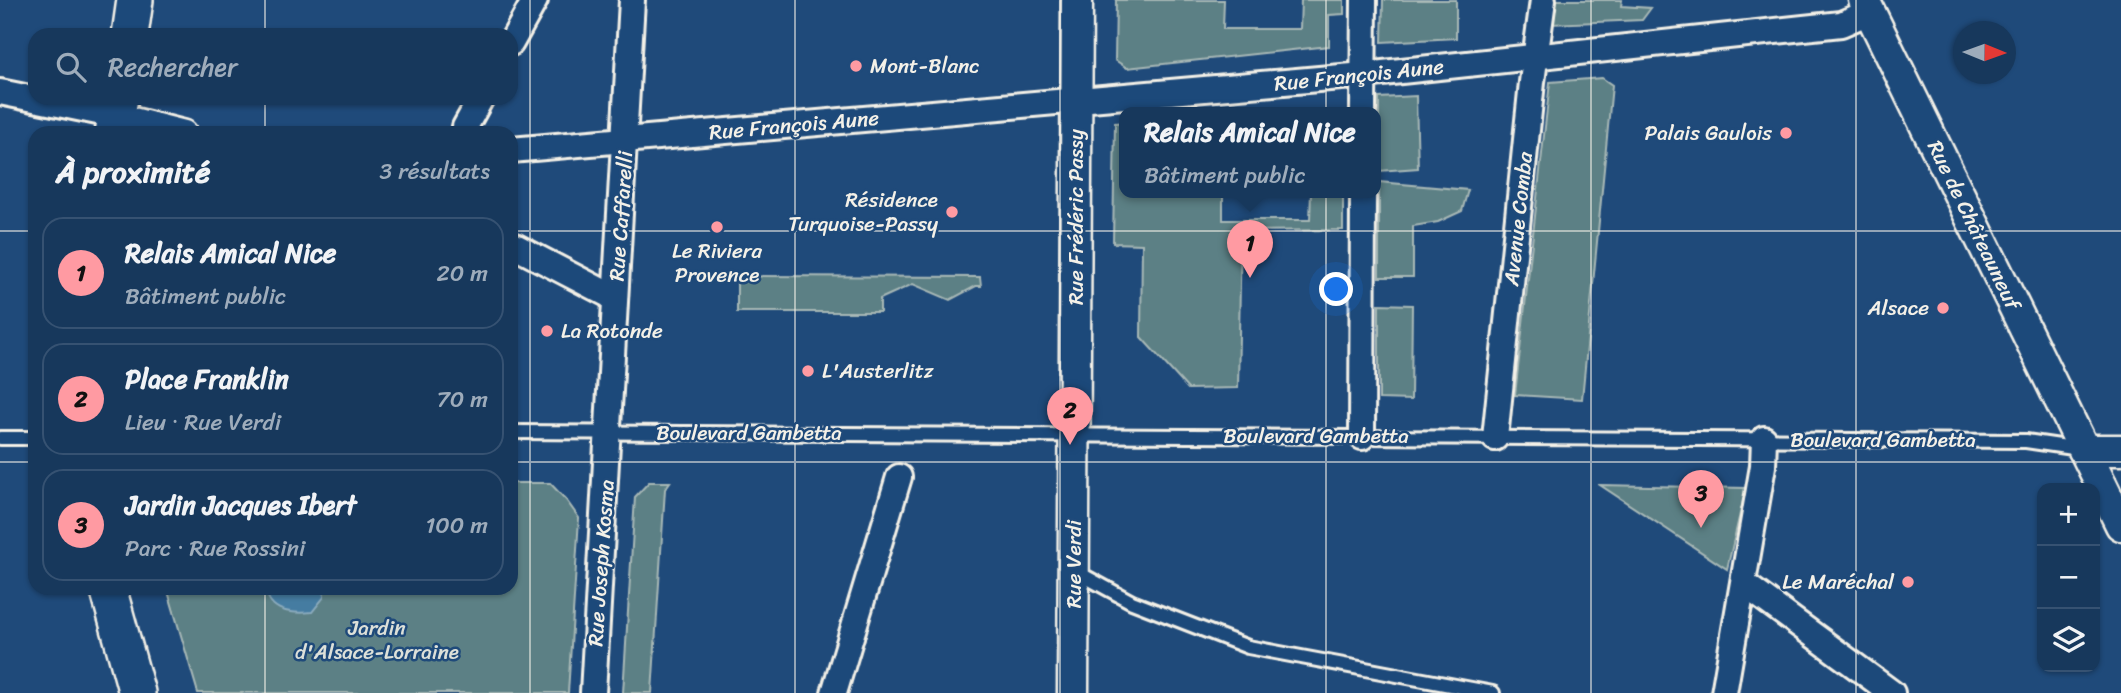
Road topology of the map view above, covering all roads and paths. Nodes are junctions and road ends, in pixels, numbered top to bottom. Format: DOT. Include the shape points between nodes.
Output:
graph roads {
  1 [pos="135,0"];
  2 [pos="535,0"];
  3 [pos="632,0"];
  4 [pos="1077,0"];
  5 [pos="1364,0"];
  6 [pos="1543,0"];
  7 [pos="1866,6"];
  8 [pos="131,28"];
  9 [pos="518,30"];
  10 [pos="1535,56"];
  11 [pos="1363,75"];
  12 [pos="0,92"];
  13 [pos="28,98"];
  14 [pos="1076,102"];
  15 [pos="63,105"];
  16 [pos="477,105"];
  17 [pos="1363,107"];
  18 [pos="117,116"];
  19 [pos="156,126"];
  20 [pos="466,126"];
  21 [pos="626,139"];
  22 [pos="518,149"];
  23 [pos="1363,198"];
  24 [pos="518,248"];
  25 [pos="615,298"];
  26 [pos="518,432"];
  27 [pos="609,432"];
  28 [pos="1074,435"];
  29 [pos="1362,437"];
  30 [pos="0,438"];
  31 [pos="28,438"];
  32 [pos="1495,438"];
  33 [pos="1764,439"];
  34 [pos="2084,450"];
  35 [pos="2121,450"];
  36 [pos="899,477"];
  37 [pos="2121,525"];
  38 [pos="1075,571"];
  39 [pos="1744,584"];
  40 [pos="110,595"];
  41 [pos="1470,691"];
  42 [pos="137,693"];
  43 [pos="593,693"];
  44 [pos="834,693"];
  45 [pos="1073,693"];
  46 [pos="1493,693"];
  47 [pos="1724,693"];
  48 [pos="1892,693"];
  1 -- 8 [label="main road"];
  2 -- 9 [label="street"];
  3 -- 21 [label="street, Rue Caffarelli"];
  4 -- 14 [label="street, Rue Frédéric Passy"];
  5 -- 11 [label="street"];
  6 -- 10 [label="street, Avenue Comba"];
  7 -- 10 [label="street, Rue François Aune" via="1841,24"];
  7 -- 34 [label="street, Rue de Châteauneuf"];
  10 -- 11 [label="street, Rue François Aune"];
  10 -- 32 [label="street, Avenue Comba"];
  11 -- 14 [label="street, Rue François Aune"];
  11 -- 17 [label="street"];
  12 -- 13 [label="street"];
  14 -- 21 [label="street, Rue François Aune"];
  14 -- 28 [label="street, Rue Frédéric Passy"];
  15 -- 18 [label="street"];
  16 -- 20 [label="street"];
  18 -- 19 [label="street"];
  21 -- 22 [label="street, Rue François Aune"];
  21 -- 25 [label="street, Rue Caffarelli"];
  23 -- 29 [label="street"];
  24 -- 25 [label="street"];
  25 -- 27 [label="street, Rue Caffarelli"];
  26 -- 27 [label="lane, Boulevard Gambetta"];
  27 -- 28 [label="lane, Boulevard Gambetta"];
  27 -- 43 [label="street, Rue Joseph Kosma"];
  28 -- 29 [label="lane, Boulevard Gambetta"];
  28 -- 38 [label="street, Rue Verdi"];
  29 -- 32 [label="lane, Boulevard Gambetta"];
  30 -- 31 [label="lane"];
  32 -- 33 [label="lane, Boulevard Gambetta"];
  33 -- 34 [label="lane, Boulevard Gambetta" via="2026,441"];
  33 -- 39 [label="street"];
  34 -- 35 [label="street, Boulevard Gambetta"];
  34 -- 37 [label="street, Rue de Châteauneuf"];
  36 -- 44 [label="street"];
  38 -- 41 [label="lane" via="1132,602 1248,647"];
  38 -- 45 [label="street, Rue Verdi"];
  39 -- 47 [label="street"];
  39 -- 48 [label="street"];
  40 -- 42 [label="main road"];
  41 -- 46 [label="lane"];
}
